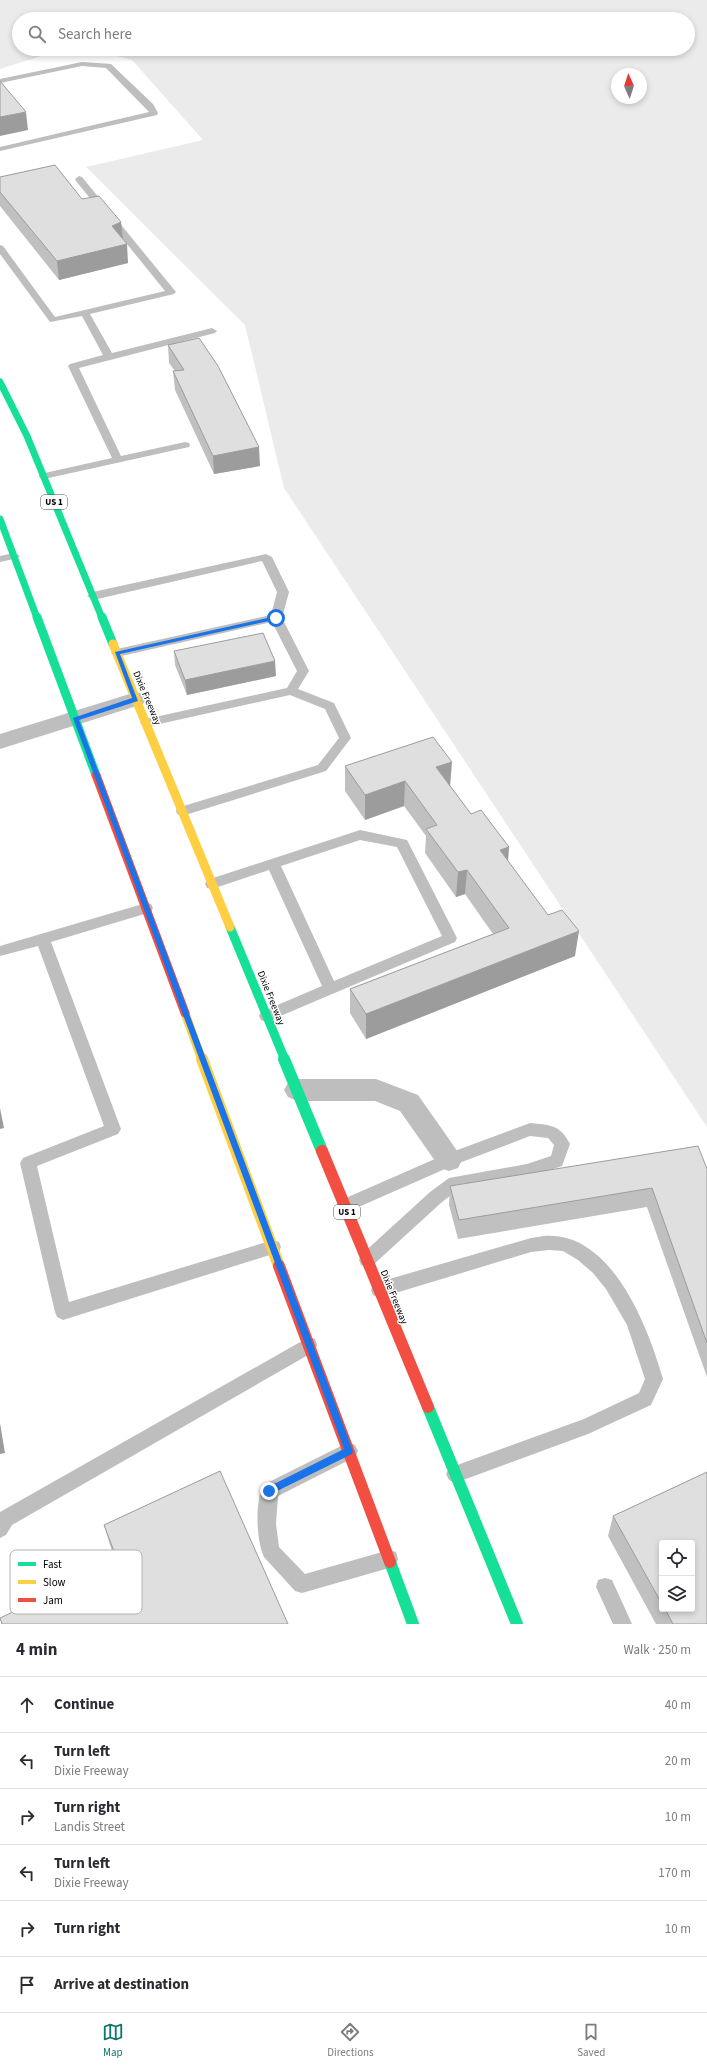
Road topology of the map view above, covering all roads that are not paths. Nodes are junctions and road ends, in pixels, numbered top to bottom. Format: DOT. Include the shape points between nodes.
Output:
graph roads {
  1 [pos="0,81"];
  2 [pos="0,149"];
  3 [pos="79,179"];
  4 [pos="0,248"];
  5 [pos="84,312"];
  6 [pos="212,331"];
  7 [pos="109,357"];
  8 [pos="0,382"];
  9 [pos="185,445"];
  10 [pos="118,460"];
  11 [pos="44,476"];
  12 [pos="0,519"];
  13 [pos="14,556"];
  14 [pos="0,559"];
  15 [pos="93,596"];
  16 [pos="276,618"];
  17 [pos="117,653"];
  18 [pos="291,690"];
  19 [pos="136,699"];
  20 [pos="76,718"];
  21 [pos="146,723"];
  22 [pos="0,742"];
  23 [pos="182,811"];
  24 [pos="273,864"];
  25 [pos="212,884"];
  26 [pos="146,908"];
  27 [pos="43,939"];
  28 [pos="0,951"];
  29 [pos="330,989"];
  30 [pos="266,1016"];
  31 [pos="297,1090"];
  32 [pos="449,1160"];
  33 [pos="345,1206"];
  34 [pos="273,1247"];
  35 [pos="367,1260"];
  36 [pos="379,1290"];
  37 [pos="309,1345"];
  38 [pos="349,1451"];
  39 [pos="455,1474"];
  40 [pos="0,1529"];
  41 [pos="389,1559"];
  42 [pos="605,1587"];
  43 [pos="410,1623"];
  44 [pos="517,1624"];
  45 [pos="623,1624"];
  1 -- 2 [label="lane" via="82,64 108,66 150,106 154,113"];
  3 -- 5 [label="lane" via="172,292"];
  4 -- 5 [label="lane" via="53,320"];
  5 -- 7 [label="lane"];
  6 -- 7 [label="lane"];
  7 -- 10 [label="lane" via="73,366"];
  8 -- 11 [label="main road, Dixie Freeway / US 1"];
  9 -- 10 [label="lane"];
  10 -- 11 [label="lane"];
  11 -- 15 [label="main road, Dixie Freeway / US 1"];
  12 -- 13 [label="main road"];
  13 -- 14 [label="lane"];
  13 -- 20 [label="main road"];
  15 -- 16 [label="lane" via="266,557 283,592"];
  15 -- 17 [label="main road, Dixie Freeway / US 1"];
  16 -- 17 [label="lane"];
  16 -- 18 [label="lane" via="303,671"];
  17 -- 19 [label="main road, Dixie Freeway / US 1"];
  18 -- 21 [label="lane"];
  18 -- 23 [label="lane" via="330,706 345,738 322,768"];
  19 -- 20 [label="street"];
  19 -- 21 [label="main road, Dixie Freeway / US 1"];
  20 -- 22 [label="street"];
  20 -- 26 [label="main road"];
  21 -- 23 [label="main road, Dixie Freeway / US 1"];
  23 -- 25 [label="main road, Dixie Freeway / US 1"];
  24 -- 25 [label="lane"];
  24 -- 29 [label="lane"];
  24 -- 29 [label="lane" via="360,835 402,843 450,938"];
  25 -- 30 [label="main road, Dixie Freeway / US 1"];
  26 -- 27 [label="lane"];
  26 -- 34 [label="main road"];
  27 -- 28 [label="lane"];
  27 -- 34 [label="lane" via="113,1130 28,1163 63,1312"];
  29 -- 30 [label="lane"];
  30 -- 31 [label="main road, Dixie Freeway / US 1"];
  31 -- 32 [label="street" via="376,1090 409,1103"];
  31 -- 33 [label="main road, Dixie Freeway / US 1"];
  32 -- 33 [label="lane"];
  32 -- 35 [label="lane" via="530,1129 552,1132 562,1144 557,1161 527,1171 455,1183"];
  33 -- 35 [label="main road, Dixie Freeway / US 1"];
  34 -- 37 [label="main road"];
  35 -- 36 [label="main road, Dixie Freeway / US 1"];
  36 -- 39 [label="main road, Dixie Freeway / US 1"];
  36 -- 39 [label="lane" via="531,1245 549,1242 566,1245 592,1261 618,1292 647,1350 654,1379 645,1399 588,1426"];
  37 -- 38 [label="main road"];
  37 -- 40 [label="lane" via="6,1519"];
  38 -- 41 [label="main road"];
  38 -- 41 [label="lane" via="269,1491 267,1524 270,1551 302,1584"];
  39 -- 44 [label="main road, Dixie Freeway / US 1"];
  41 -- 43 [label="main road"];
  42 -- 45 [label="lane"];
}
